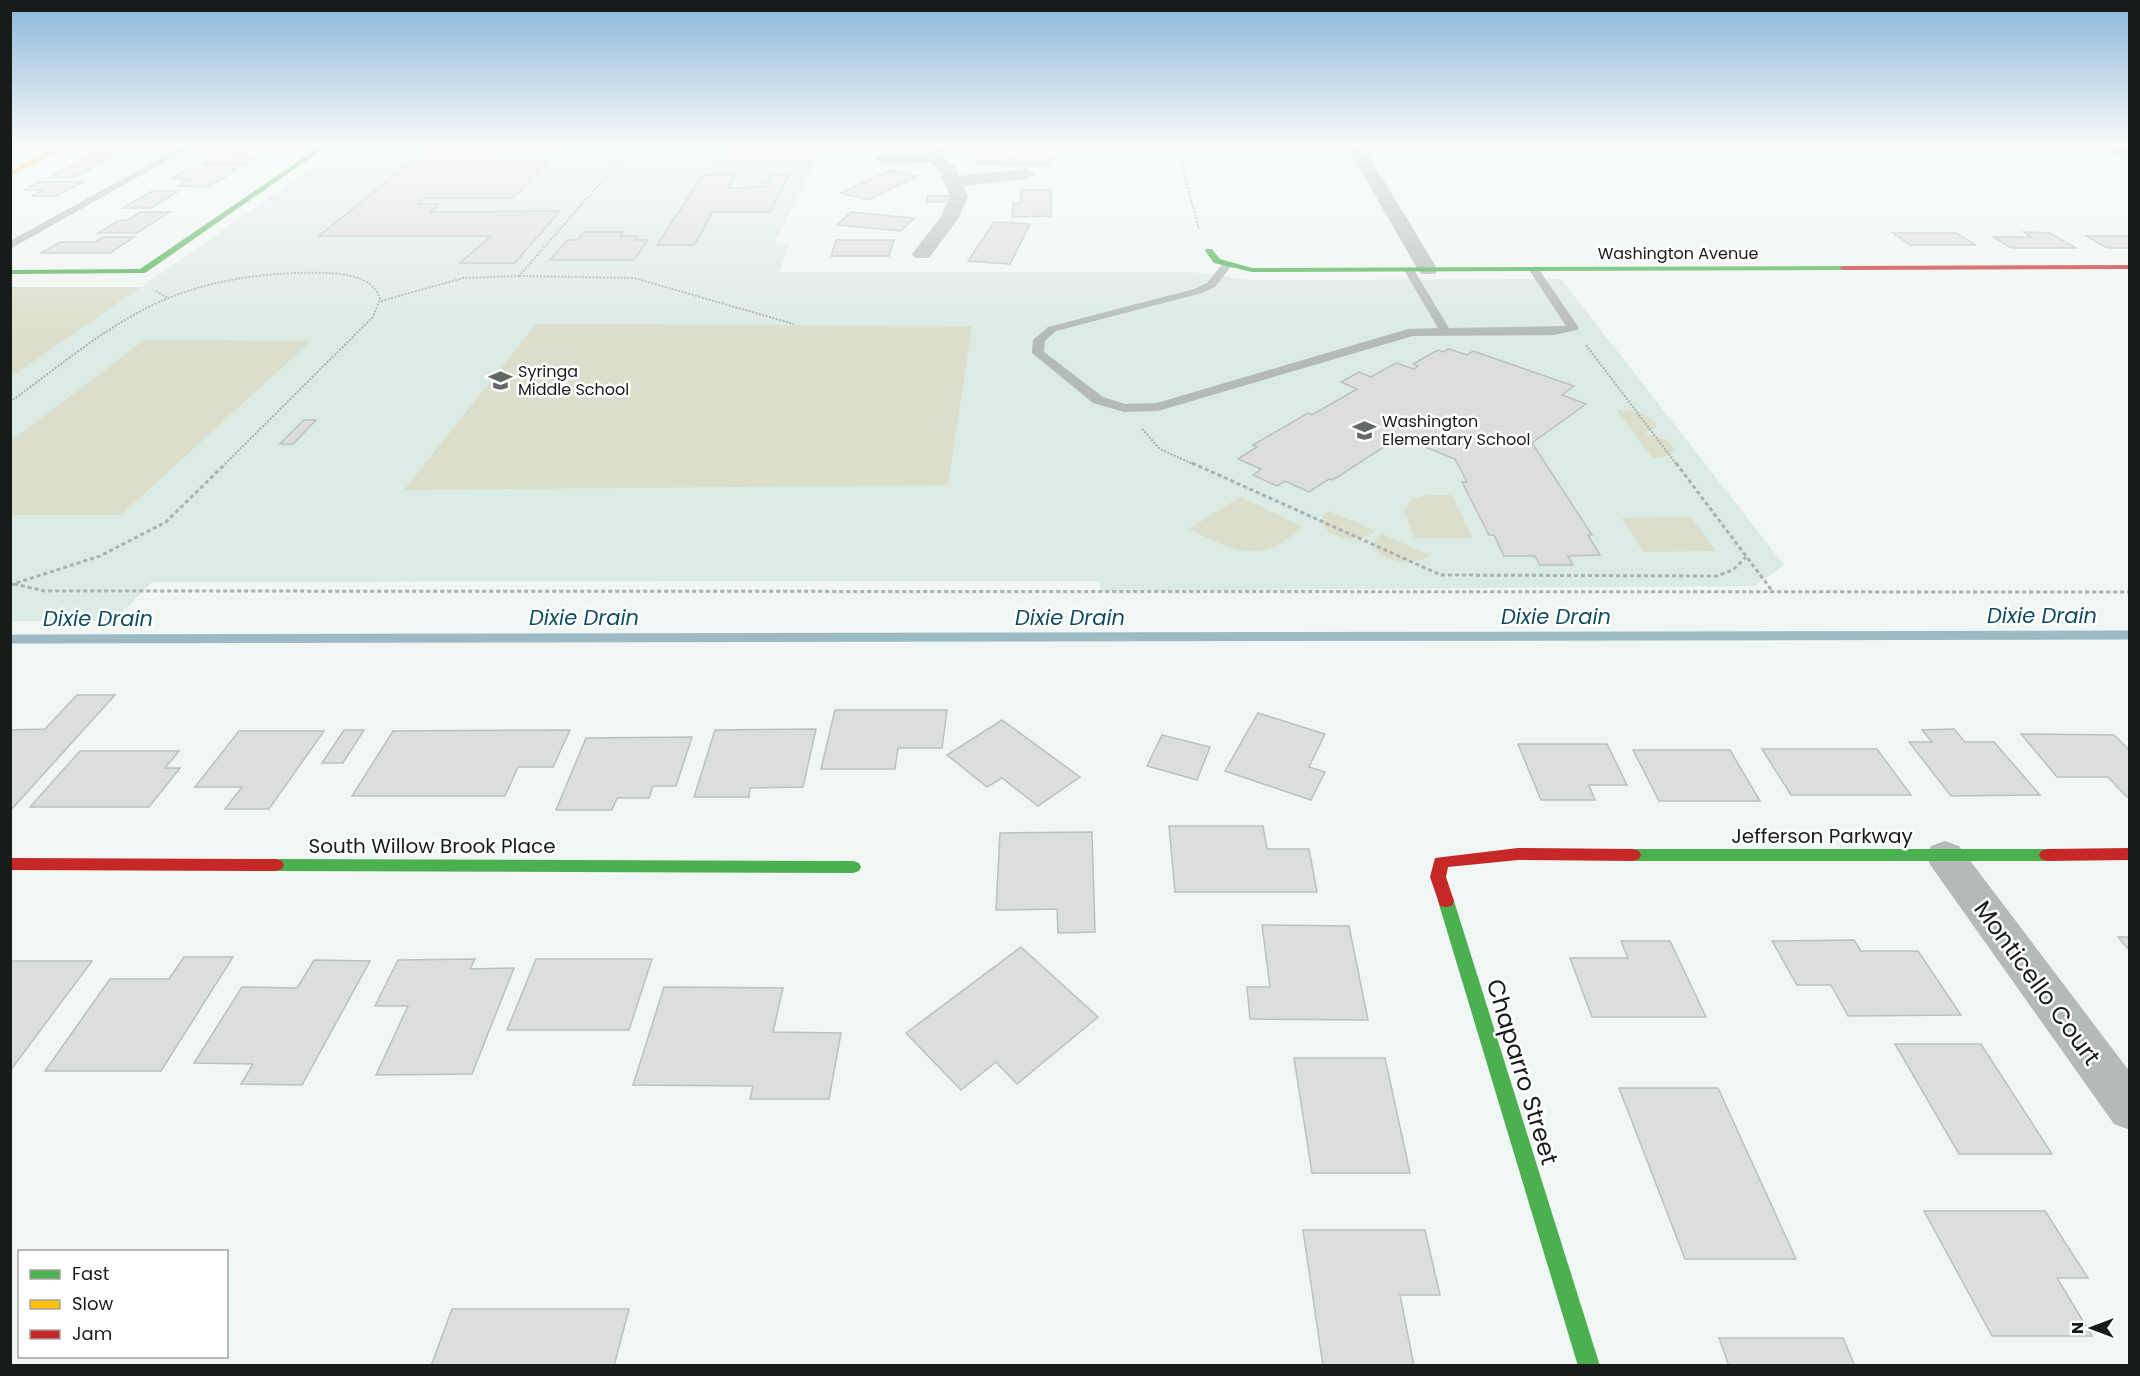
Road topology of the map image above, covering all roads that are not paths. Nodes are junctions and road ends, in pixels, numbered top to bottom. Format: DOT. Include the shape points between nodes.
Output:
graph roads {
  1 [pos="79,207"];
  2 [pos="235,207"];
  3 [pos="954,207"];
  4 [pos="1386,207"];
  5 [pos="10,246"];
  6 [pos="1209,251"];
  7 [pos="922,254"];
  8 [pos="1227,265"];
  9 [pos="2130,267"];
  10 [pos="1418,270"];
  11 [pos="1534,270"];
  12 [pos="10,272"];
  13 [pos="1445,331"];
  14 [pos="1514,854"];
  15 [pos="2130,854"];
  16 [pos="1945,856"];
  17 [pos="10,864"];
  18 [pos="853,867"];
  19 [pos="2130,1109"];
  20 [pos="1589,1365"];
  1 -- 5 [label="lane"];
  2 -- 12 [label="street" via="142,271"];
  3 -- 7 [label="street"];
  4 -- 10 [label="street"];
  6 -- 8 [label="street"];
  8 -- 10 [label="street, Washington Avenue" via="1252,270"];
  8 -- 13 [label="lane" via="1216,280 1198,291 1052,329 1039,340 1038,353 1098,400 1124,408 1158,407 1412,332"];
  9 -- 11 [label="street, Washington Avenue"];
  10 -- 11 [label="street, Washington Avenue"];
  10 -- 13 [label="lane"];
  11 -- 13 [label="lane" via="1573,328"];
  14 -- 16 [label="street, Jefferson Parkway"];
  14 -- 20 [label="street, Chaparro Street" via="1441,862 1438,877"];
  15 -- 16 [label="street, Jefferson Parkway"];
  16 -- 19 [label="street, Monticello Court"];
  17 -- 18 [label="street, South Willow Brook Place"];
}
